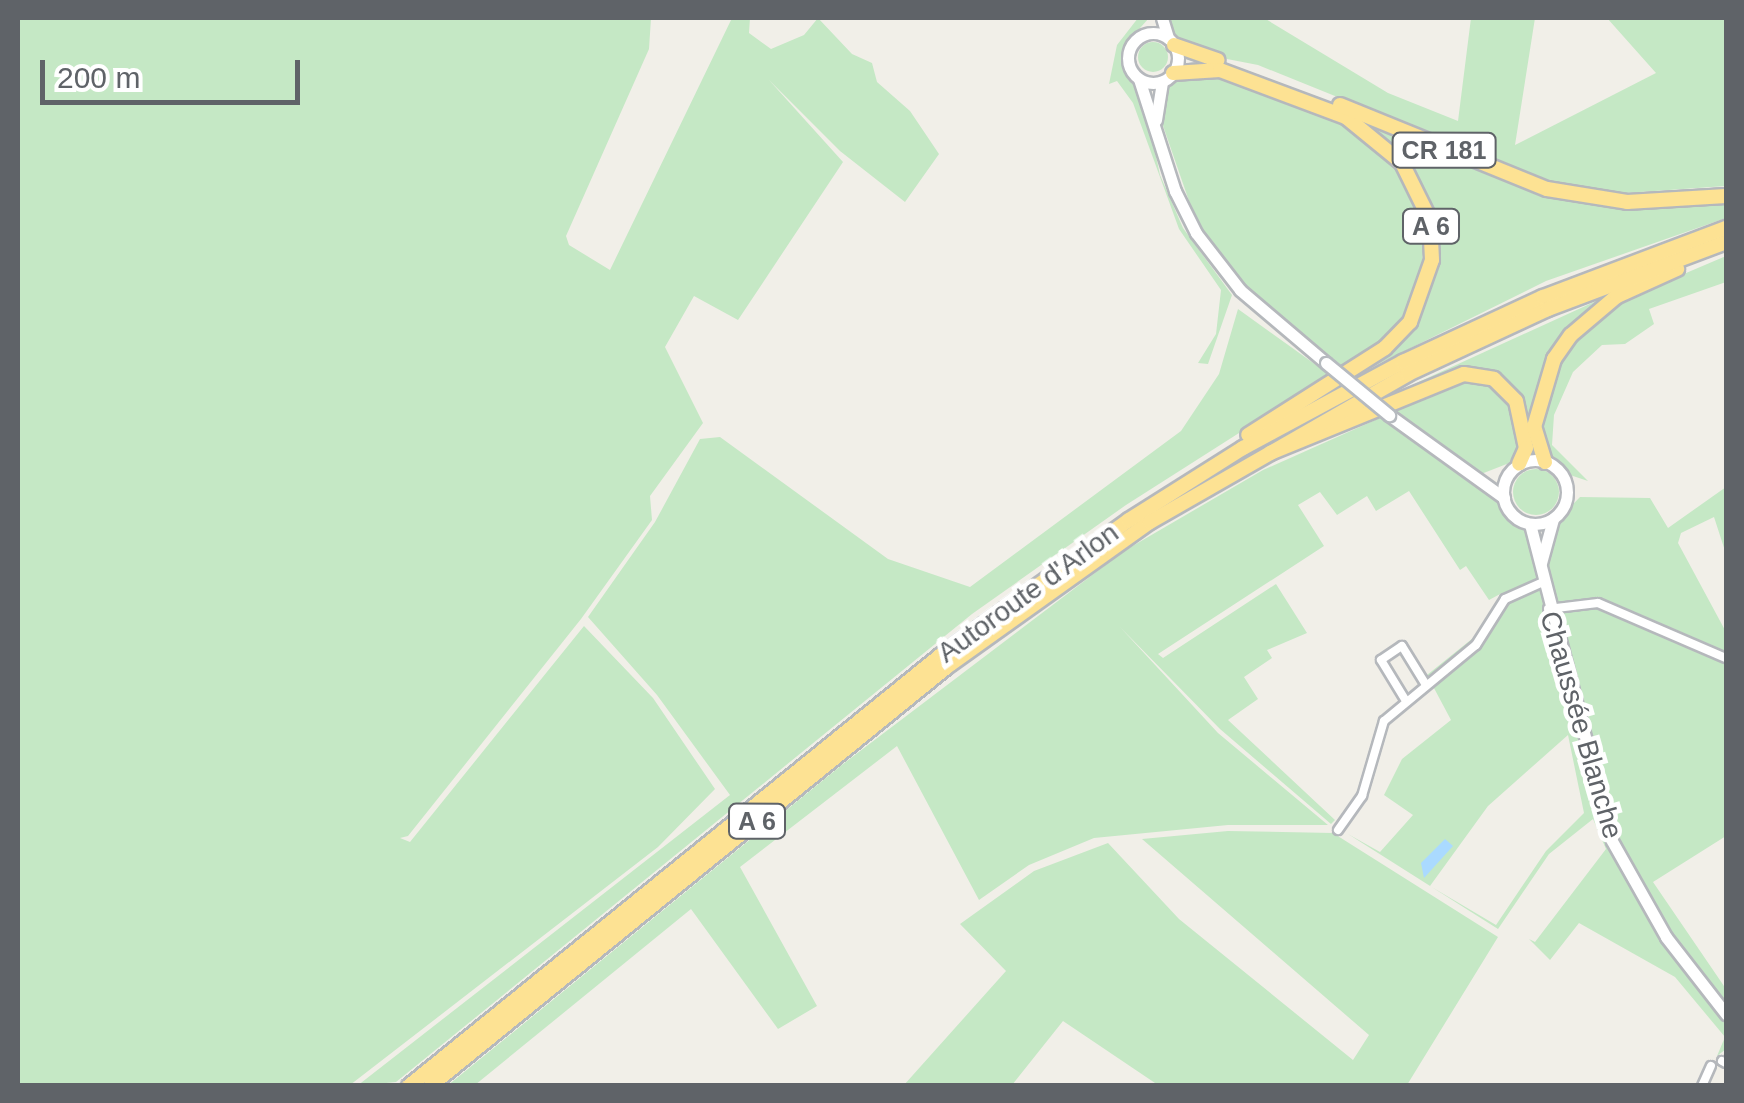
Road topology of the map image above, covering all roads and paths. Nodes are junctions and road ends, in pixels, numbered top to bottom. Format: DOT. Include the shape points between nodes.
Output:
graph roads {
  1 [pos="1152,18"];
  2 [pos="1162,18"];
  3 [pos="1142,35"];
  4 [pos="1171,41"];
  5 [pos="1167,77"];
  6 [pos="1140,79"];
  7 [pos="1155,124"];
  8 [pos="1726,196"];
  9 [pos="1726,228"];
  10 [pos="1726,245"];
  11 [pos="1260,454"];
  12 [pos="1546,462"];
  13 [pos="1514,470"];
  14 [pos="1200,475"];
  15 [pos="1474,476"];
  16 [pos="1504,498"];
  17 [pos="1552,520"];
  18 [pos="1530,524"];
  19 [pos="1540,567"];
  20 [pos="1543,582"];
  21 [pos="1548,609"];
  22 [pos="1726,658"];
  23 [pos="1426,685"];
  24 [pos="1406,701"];
  25 [pos="1338,830"];
  26 [pos="1726,1014"];
  27 [pos="1710,1066"];
  28 [pos="409,1086"];
  29 [pos="430,1086"];
  30 [pos="1702,1086"];
  1 -- 3 [label="main road"];
  2 -- 4 [label="main road"];
  3 -- 4 [label="main road"];
  3 -- 6 [label="main road" via="1128,52"];
  4 -- 5 [label="main road"];
  4 -- 8 [label="highway, CR 181" via="1548,189 1627,202"];
  5 -- 6 [label="main road"];
  5 -- 7 [label="main road"];
  5 -- 14 [label="highway, A 6" via="1220,70 1346,118 1402,163 1430,220 1432,260 1410,322 1385,348 1225,450"];
  6 -- 7 [label="main road"];
  7 -- 15 [label="main road, bridge" via="1176,191 1209,253 1257,306"];
  9 -- 14 [label="highway, Autoroute d'Arlon / A 6" via="1497,317 1321,404"];
  10 -- 11 [label="highway, Autoroute d'Arlon / A 6" via="1472,343"];
  10 -- 12 [label="highway, A 6" via="1618,296 1570,336 1539,398 1534,440"];
  11 -- 13 [label="highway" via="1282,452 1464,374 1494,379 1516,400 1526,448"];
  11 -- 29 [label="highway, Autoroute d'Arlon / A 6" via="1088,563 948,666"];
  12 -- 13 [label="main road"];
  12 -- 17 [label="main road" via="1568,490"];
  13 -- 15 [label="main road"];
  13 -- 16 [label="main road"];
  14 -- 28 [label="highway, Autoroute d'Arlon / A 6" via="941,655"];
  15 -- 16 [label="main road"];
  16 -- 18 [label="main road" via="1512,515"];
  17 -- 18 [label="main road"];
  17 -- 19 [label="main road"];
  18 -- 19 [label="main road, Chaussée Blanche"];
  19 -- 20 [label="main road, Chaussée Blanche"];
  20 -- 21 [label="main road, Chaussée Blanche"];
  20 -- 23 [label="street, Chaussée Blanche" via="1512,593 1492,629"];
  21 -- 22 [label="street" via="1598,603"];
  21 -- 26 [label="main road, Chaussée Blanche" via="1612,841 1666,937"];
  23 -- 24 [label="street, Chaussée Blanche"];
  23 -- 24 [label="street" via="1402,646 1381,660"];
  24 -- 25 [label="street, Chaussée Blanche" via="1384,721 1366,788"];
  27 -- 30 [label="street"];
}
